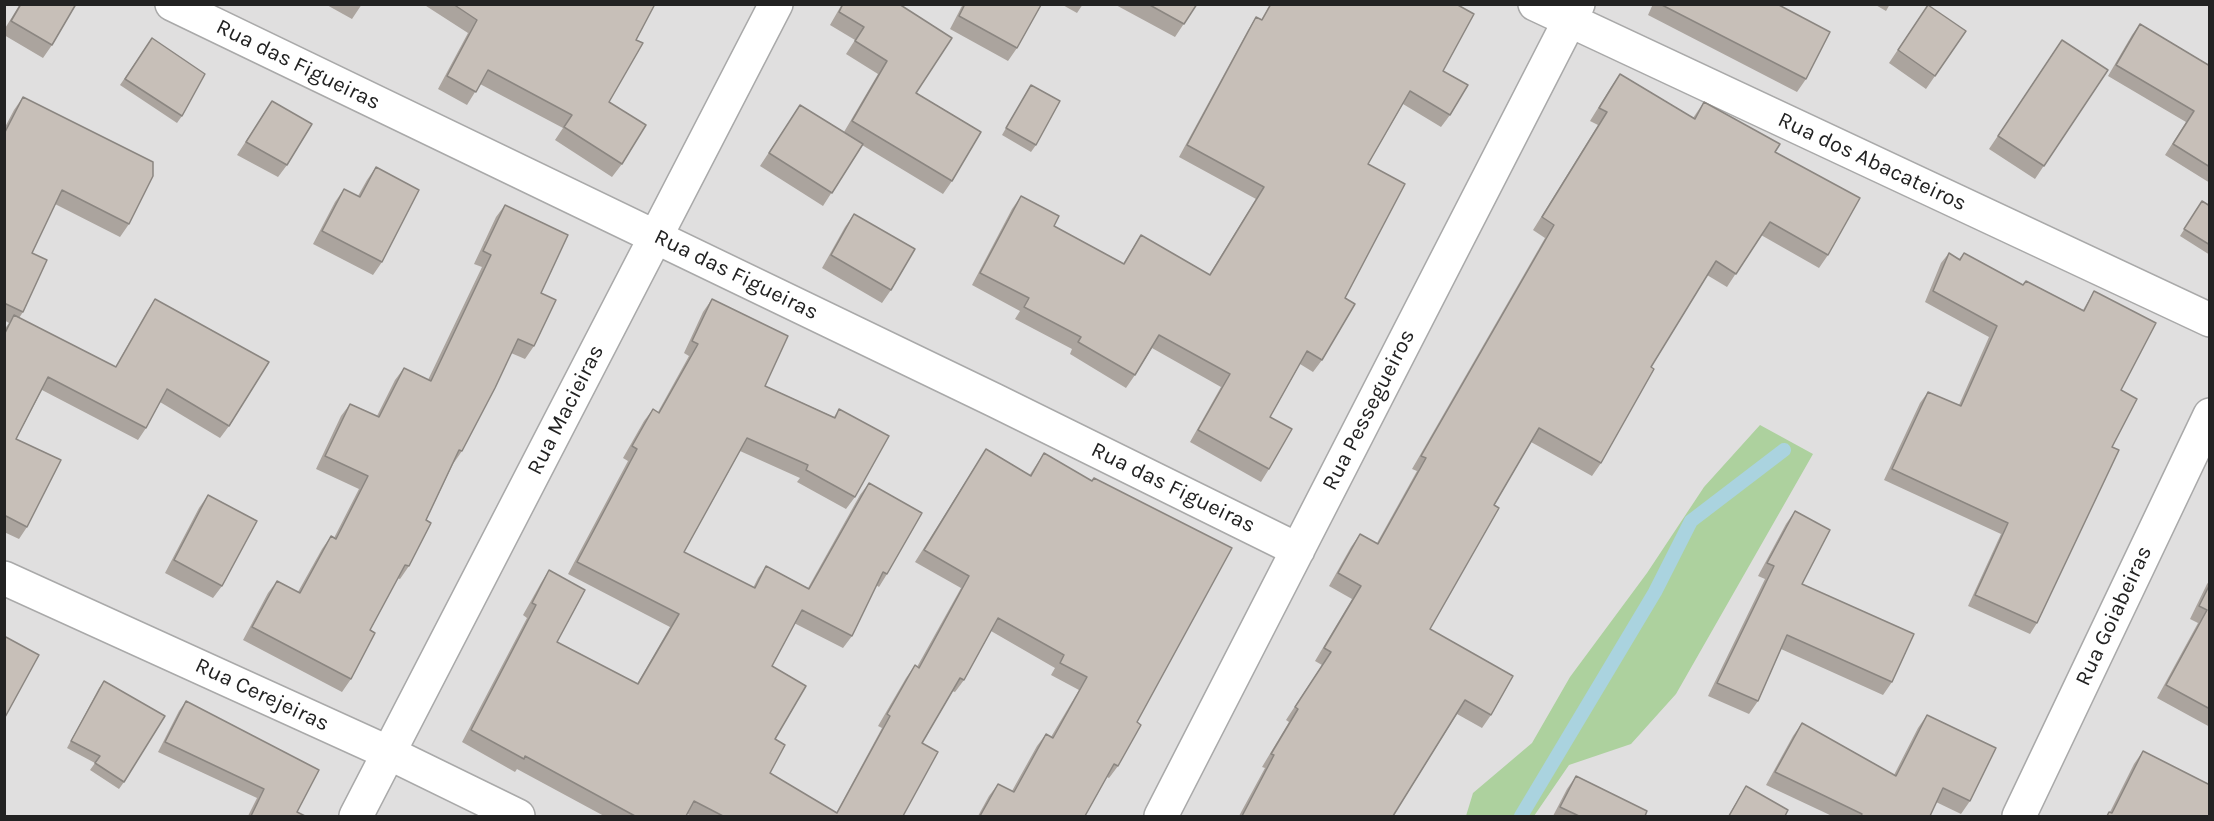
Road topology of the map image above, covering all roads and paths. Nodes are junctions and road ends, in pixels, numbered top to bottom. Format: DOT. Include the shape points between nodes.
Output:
graph roads {
  1 [pos="172,4"];
  2 [pos="776,4"];
  3 [pos="1535,4"];
  4 [pos="1574,13"];
  5 [pos="655,236"];
  6 [pos="2210,320"];
  7 [pos="2210,415"];
  8 [pos="1298,550"];
  9 [pos="4,578"];
  10 [pos="389,753"];
  11 [pos="356,816"];
  12 [pos="518,816"];
  13 [pos="1161,816"];
  14 [pos="2019,816"];
  1 -- 5 [label="street, Rua das Figueiras"];
  2 -- 5 [label="street, Rua Macieiras"];
  3 -- 4 [label="street, Rua dos Abacateiros"];
  4 -- 6 [label="street, Rua dos Abacateiros"];
  4 -- 8 [label="street, Rua Pessegueiros"];
  5 -- 8 [label="street, Rua das Figueiras"];
  5 -- 10 [label="street, Rua Macieiras"];
  7 -- 14 [label="street, Rua Goiabeiras"];
  8 -- 13 [label="street, Rua Pessegueiros"];
  9 -- 10 [label="street, Rua Cerejeiras"];
  10 -- 11 [label="street, Rua Macieiras"];
  10 -- 12 [label="street, Rua Cerejeiras"];
}
